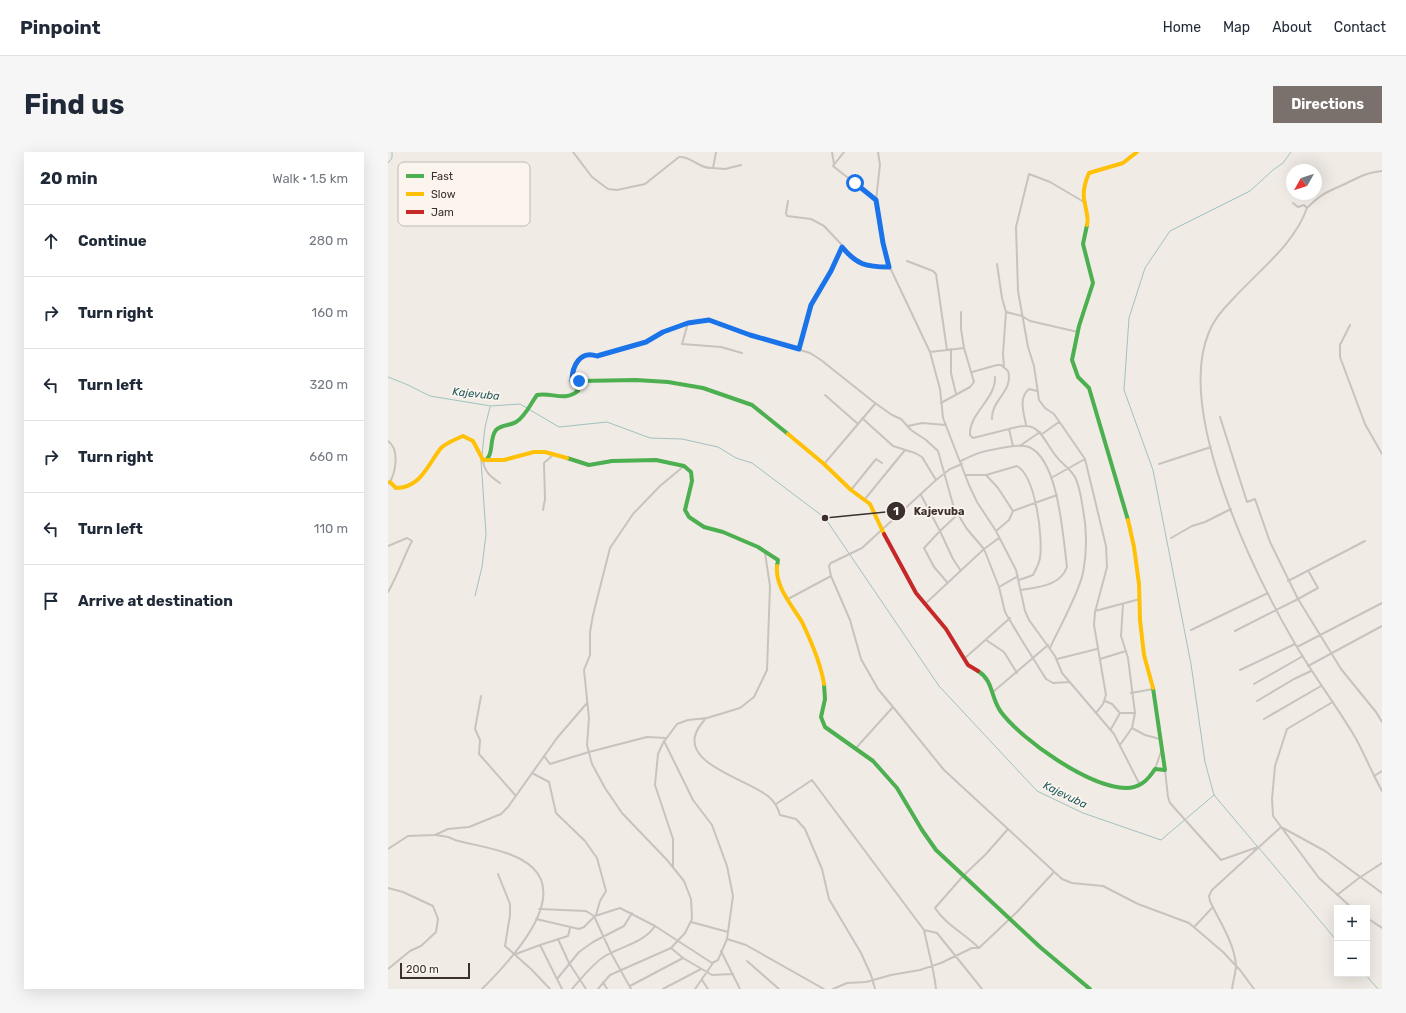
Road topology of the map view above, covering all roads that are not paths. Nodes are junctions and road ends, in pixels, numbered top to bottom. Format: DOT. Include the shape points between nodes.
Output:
graph roads {
  1 [pos="573,152"];
  2 [pos="716,152"];
  3 [pos="832,152"];
  4 [pos="844,152"];
  5 [pos="878,152"];
  6 [pos="1137,152"];
  7 [pos="834,164"];
  8 [pos="741,165"];
  9 [pos="713,168"];
  10 [pos="1382,171"];
  11 [pos="876,200"];
  12 [pos="788,201"];
  13 [pos="1084,202"];
  14 [pos="1293,203"];
  15 [pos="1307,208"];
  16 [pos="842,247"];
  17 [pos="907,262"];
  18 [pos="997,264"];
  19 [pos="889,267"];
  20 [pos="961,312"];
  21 [pos="1006,312"];
  22 [pos="1024,318"];
  23 [pos="688,323"];
  24 [pos="1350,325"];
  25 [pos="1078,332"];
  26 [pos="964,348"];
  27 [pos="799,349"];
  28 [pos="951,349"];
  29 [pos="947,350"];
  30 [pos="930,352"];
  31 [pos="742,353"];
  32 [pos="1004,367"];
  33 [pos="972,372"];
  34 [pos="995,377"];
  35 [pos="575,385"];
  36 [pos="1037,390"];
  37 [pos="956,394"];
  38 [pos="825,395"];
  39 [pos="875,403"];
  40 [pos="941,403"];
  41 [pos="862,418"];
  42 [pos="1220,418"];
  43 [pos="992,419"];
  44 [pos="1059,422"];
  45 [pos="858,424"];
  46 [pos="946,425"];
  47 [pos="1026,425"];
  48 [pos="908,426"];
  49 [pos="1009,429"];
  50 [pos="1040,432"];
  51 [pos="1042,434"];
  52 [pos="388,441"];
  53 [pos="1021,445"];
  54 [pos="1012,446"];
  55 [pos="1211,447"];
  56 [pos="905,450"];
  57 [pos="1382,454"];
  58 [pos="554,455"];
  59 [pos="1085,459"];
  60 [pos="485,460"];
  61 [pos="882,463"];
  62 [pos="962,463"];
  63 [pos="824,464"];
  64 [pos="1159,464"];
  65 [pos="684,466"];
  66 [pos="1069,468"];
  67 [pos="946,473"];
  68 [pos="966,475"];
  69 [pos="986,475"];
  70 [pos="1051,478"];
  71 [pos="936,480"];
  72 [pos="389,483"];
  73 [pos="500,483"];
  74 [pos="851,490"];
  75 [pos="921,495"];
  76 [pos="1057,495"];
  77 [pos="865,499"];
  78 [pos="1036,503"];
  79 [pos="1231,509"];
  80 [pos="542,510"];
  81 [pos="1013,511"];
  82 [pos="957,514"];
  83 [pos="881,530"];
  84 [pos="940,531"];
  85 [pos="996,531"];
  86 [pos="1000,538"];
  87 [pos="1171,538"];
  88 [pos="1365,541"];
  89 [pos="388,546"];
  90 [pos="984,549"];
  91 [pos="765,553"];
  92 [pos="961,571"];
  93 [pos="1308,572"];
  94 [pos="832,576"];
  95 [pos="1018,576"];
  96 [pos="1019,580"];
  97 [pos="1288,581"];
  98 [pos="947,582"];
  99 [pos="999,586"];
  100 [pos="1021,590"];
  101 [pos="388,592"];
  102 [pos="1268,593"];
  103 [pos="788,599"];
  104 [pos="1140,599"];
  105 [pos="1298,599"];
  106 [pos="1382,603"];
  107 [pos="925,604"];
  108 [pos="1124,604"];
  109 [pos="1095,610"];
  110 [pos="1276,611"];
  111 [pos="1010,618"];
  112 [pos="1382,626"];
  113 [pos="1191,630"];
  114 [pos="1235,631"];
  115 [pos="1321,634"];
  116 [pos="986,640"];
  117 [pos="1295,644"];
  118 [pos="1049,647"];
  119 [pos="1297,647"];
  120 [pos="1097,649"];
  121 [pos="1126,652"];
  122 [pos="1333,652"];
  123 [pos="1303,656"];
  124 [pos="964,659"];
  125 [pos="1032,659"];
  126 [pos="1056,659"];
  127 [pos="1100,659"];
  128 [pos="1308,666"];
  129 [pos="1240,670"];
  130 [pos="1311,671"];
  131 [pos="1017,673"];
  132 [pos="1070,682"];
  133 [pos="1254,684"];
  134 [pos="1321,686"];
  135 [pos="1153,689"];
  136 [pos="992,693"];
  137 [pos="1131,693"];
  138 [pos="481,696"];
  139 [pos="1105,701"];
  140 [pos="1257,701"];
  141 [pos="587,703"];
  142 [pos="1332,703"];
  143 [pos="893,707"];
  144 [pos="1096,713"];
  145 [pos="1120,713"];
  146 [pos="1135,713"];
  147 [pos="707,718"];
  148 [pos="1264,719"];
  149 [pos="1382,722"];
  150 [pos="1132,728"];
  151 [pos="1111,730"];
  152 [pos="665,740"];
  153 [pos="1161,740"];
  154 [pos="1120,745"];
  155 [pos="856,748"];
  156 [pos="1163,748"];
  157 [pos="588,752"];
  158 [pos="544,756"];
  159 [pos="1155,769"];
  160 [pos="1165,770"];
  161 [pos="1382,771"];
  162 [pos="532,773"];
  163 [pos="1374,776"];
  164 [pos="1140,785"];
  165 [pos="1382,791"];
  166 [pos="516,796"];
  167 [pos="776,804"];
  168 [pos="1281,827"];
  169 [pos="1008,829"];
  170 [pos="435,835"];
  171 [pos="1259,846"];
  172 [pos="388,849"];
  173 [pos="1382,863"];
  174 [pos="673,867"];
  175 [pos="1053,873"];
  176 [pos="498,874"];
  177 [pos="964,875"];
  178 [pos="1359,878"];
  179 [pos="388,888"];
  180 [pos="1382,893"];
  181 [pos="1337,895"];
  182 [pos="1349,905"];
  183 [pos="1213,907"];
  184 [pos="539,909"];
  185 [pos="632,913"];
  186 [pos="595,916"];
  187 [pos="1009,918"];
  188 [pos="536,919"];
  189 [pos="1370,920"];
  190 [pos="691,922"];
  191 [pos="655,926"];
  192 [pos="1195,926"];
  193 [pos="570,928"];
  194 [pos="1382,928"];
  195 [pos="924,930"];
  196 [pos="728,932"];
  197 [pos="604,936"];
  198 [pos="558,939"];
  199 [pos="727,939"];
  200 [pos="678,940"];
  201 [pos="540,945"];
  202 [pos="671,948"];
  203 [pos="979,948"];
  204 [pos="722,951"];
  205 [pos="611,953"];
  206 [pos="515,954"];
  207 [pos="956,957"];
  208 [pos="684,958"];
  209 [pos="747,960"];
  210 [pos="569,963"];
  211 [pos="713,963"];
  212 [pos="1236,965"];
  213 [pos="933,966"];
  214 [pos="388,969"];
  215 [pos="701,969"];
  216 [pos="621,970"];
  217 [pos="707,972"];
  218 [pos="733,974"];
  219 [pos="581,979"];
  220 [pos="557,980"];
  221 [pos="702,980"];
  222 [pos="873,981"];
  223 [pos="603,982"];
  224 [pos="630,988"];
  225 [pos="482,989"];
  226 [pos="550,989"];
  227 [pos="562,989"];
  228 [pos="572,989"];
  229 [pos="586,989"];
  230 [pos="598,989"];
  231 [pos="607,989"];
  232 [pos="663,989"];
  233 [pos="695,989"];
  234 [pos="708,989"];
  235 [pos="740,989"];
  236 [pos="779,989"];
  237 [pos="824,989"];
  238 [pos="833,989"];
  239 [pos="875,989"];
  240 [pos="936,989"];
  241 [pos="982,989"];
  242 [pos="1090,989"];
  243 [pos="1232,989"];
  244 [pos="1254,989"];
  1 -- 9 [label="street" via="592,177 608,189 617,190 645,184 679,156 687,157 702,167"];
  2 -- 9 [label="street"];
  3 -- 7 [label="street"];
  4 -- 7 [label="street"];
  5 -- 11 [label="street" via="880,165"];
  6 -- 13 [label="street" via="1123,163 1089,173 1085,181"];
  7 -- 11 [label="street" via="833,166"];
  8 -- 9 [label="street" via="725,169"];
  10 -- 15 [label="street" via="1360,175 1331,189"];
  11 -- 19 [label="street"];
  12 -- 16 [label="street" via="787,216 817,222 824,226"];
  13 -- 22 [label="street" via="1050,182 1029,174 1016,229 1018,291"];
  13 -- 25 [label="street" via="1090,219 1083,248 1093,283"];
  14 -- 15 [label="street" via="1298,207 1304,205"];
  15 -- 55 [label="street" via="1291,237 1227,306 1209,331 1202,355 1200,380 1201,404"];
  16 -- 19 [label="street" via="858,262 874,267"];
  16 -- 27 [label="street" via="811,305"];
  17 -- 29 [label="street" via="936,274"];
  18 -- 21 [label="street"];
  19 -- 30 [label="street"];
  20 -- 26 [label="street"];
  21 -- 22 [label="street"];
  21 -- 32 [label="street"];
  22 -- 25 [label="street"];
  22 -- 36 [label="street"];
  23 -- 27 [label="street" via="709,320"];
  23 -- 31 [label="street" via="682,344 721,347"];
  23 -- 35 [label="street" via="663,332 646,342 597,356 583,356 575,365 572,381"];
  24 -- 57 [label="street" via="1340,345 1340,357 1365,424"];
  25 -- 104 [label="street" via="1073,365 1078,377 1089,388 1122,496 1134,547"];
  26 -- 28 [label="street"];
  26 -- 33 [label="street"];
  27 -- 39 [label="street" via="821,360"];
  28 -- 29 [label="street"];
  28 -- 37 [label="street" via="951,372"];
  29 -- 30 [label="street"];
  30 -- 40 [label="street"];
  32 -- 33 [label="street" via="997,365"];
  32 -- 43 [label="street" via="1008,371 1010,381 993,409"];
  33 -- 37 [label="street" via="973,385"];
  34 -- 49 [label="street" via="992,390 973,421 970,435 973,438"];
  35 -- 60 [label="street" via="578,391 570,395 551,397 543,393 537,394 518,421 501,427 494,433 490,456"];
  35 -- 63 [label="street" via="579,381 636,380 675,383 727,395 752,405"];
  36 -- 44 [label="street" via="1041,403"];
  36 -- 47 [label="street" via="1030,389 1024,395"];
  37 -- 40 [label="street"];
  38 -- 45 [label="street"];
  39 -- 41 [label="street"];
  39 -- 48 [label="street"];
  40 -- 46 [label="street"];
  41 -- 45 [label="street"];
  41 -- 56 [label="street" via="888,443"];
  42 -- 97 [label="street" via="1247,502 1255,499 1270,542"];
  44 -- 51 [label="street"];
  44 -- 59 [label="street"];
  45 -- 63 [label="street"];
  46 -- 48 [label="street" via="922,423"];
  46 -- 62 [label="street"];
  47 -- 49 [label="street"];
  47 -- 50 [label="street"];
  48 -- 67 [label="street" via="914,434 925,439 938,451"];
  49 -- 54 [label="street"];
  50 -- 51 [label="street"];
  50 -- 53 [label="street"];
  51 -- 66 [label="street" via="1052,452"];
  52 -- 72 [label="street" via="392,445 396,463"];
  53 -- 54 [label="street"];
  53 -- 70 [label="street" via="1036,452 1047,467"];
  54 -- 62 [label="street" via="980,451"];
  55 -- 64 [label="street"];
  55 -- 79 [label="street"];
  56 -- 71 [label="street" via="922,457"];
  56 -- 77 [label="street"];
  58 -- 60 [label="street" via="534,452 504,460"];
  58 -- 65 [label="street" via="589,465 612,461 656,460"];
  58 -- 80 [label="street" via="544,462 545,500"];
  59 -- 66 [label="street"];
  59 -- 109 [label="street" via="1105,540 1107,561"];
  60 -- 72 [label="street" via="473,441 463,436 442,447 425,473 410,485 396,488"];
  60 -- 73 [label="street" via="485,469"];
  61 -- 74 [label="street" via="876,459"];
  62 -- 67 [label="street"];
  62 -- 68 [label="street"];
  63 -- 74 [label="street"];
  65 -- 91 [label="street" via="691,472 692,480 685,510 689,517 704,527 723,532 758,547"];
  65 -- 141 [label="street" via="633,514 610,548 593,615 590,655 584,670"];
  66 -- 70 [label="street"];
  66 -- 118 [label="street" via="1080,488 1086,529 1084,560 1081,579"];
  67 -- 71 [label="street"];
  67 -- 82 [label="street"];
  68 -- 69 [label="street"];
  68 -- 85 [label="street" via="977,502"];
  69 -- 78 [label="street" via="1014,466 1020,468 1032,487"];
  69 -- 81 [label="street"];
  70 -- 76 [label="street"];
  71 -- 75 [label="street"];
  74 -- 77 [label="street"];
  75 -- 83 [label="street"];
  75 -- 84 [label="street"];
  76 -- 78 [label="street"];
  76 -- 100 [label="street" via="1067,567 1061,578 1052,583"];
  77 -- 83 [label="street" via="874,510"];
  78 -- 81 [label="street"];
  78 -- 96 [label="street" via="1041,547 1039,564 1033,575"];
  79 -- 87 [label="street"];
  79 -- 102 [label="street" via="1249,555"];
  81 -- 85 [label="street" via="1009,520"];
  82 -- 84 [label="street"];
  82 -- 90 [label="street" via="966,529"];
  83 -- 94 [label="street" via="862,548 830,563"];
  83 -- 107 [label="street"];
  84 -- 92 [label="street"];
  84 -- 98 [label="street" via="924,547 932,564"];
  85 -- 86 [label="street"];
  86 -- 90 [label="street"];
  86 -- 95 [label="street"];
  88 -- 93 [label="street"];
  89 -- 101 [label="street" via="407,538 412,541"];
  90 -- 92 [label="street"];
  90 -- 99 [label="street"];
  91 -- 103 [label="street" via="778,560 776,566 779,582"];
  91 -- 147 [label="street" via="770,586 765,675 754,697 743,706"];
  92 -- 98 [label="street"];
  93 -- 97 [label="street"];
  93 -- 105 [label="street" via="1318,588"];
  94 -- 103 [label="street"];
  94 -- 143 [label="street" via="850,620 861,659 878,689"];
  95 -- 96 [label="street"];
  95 -- 99 [label="street"];
  96 -- 100 [label="street"];
  97 -- 105 [label="street"];
  98 -- 107 [label="street"];
  99 -- 111 [label="street" via="1004,608"];
  100 -- 118 [label="street" via="1026,615"];
  102 -- 110 [label="street"];
  102 -- 113 [label="street"];
  103 -- 155 [label="street" via="803,624 821,675 825,693 822,722 832,734"];
  104 -- 108 [label="street"];
  104 -- 135 [label="street" via="1144,655"];
  105 -- 110 [label="street"];
  105 -- 115 [label="street"];
  106 -- 115 [label="street"];
  107 -- 124 [label="street" via="946,629"];
  108 -- 109 [label="street"];
  108 -- 121 [label="street" via="1121,636"];
  109 -- 120 [label="street"];
  110 -- 114 [label="street"];
  110 -- 117 [label="street"];
  111 -- 116 [label="street"];
  111 -- 125 [label="street"];
  112 -- 122 [label="street"];
  115 -- 119 [label="street"];
  115 -- 122 [label="street"];
  116 -- 124 [label="street"];
  116 -- 131 [label="street" via="1004,652"];
  117 -- 119 [label="street"];
  117 -- 129 [label="street"];
  118 -- 125 [label="street"];
  118 -- 126 [label="street"];
  119 -- 123 [label="street"];
  120 -- 126 [label="street"];
  120 -- 127 [label="street"];
  121 -- 127 [label="street"];
  121 -- 137 [label="street"];
  122 -- 128 [label="street"];
  122 -- 149 [label="street" via="1341,668"];
  123 -- 128 [label="street"];
  123 -- 133 [label="street"];
  124 -- 136 [label="street" via="972,669 986,676"];
  125 -- 131 [label="street"];
  125 -- 132 [label="street" via="1048,681"];
  126 -- 132 [label="street"];
  127 -- 139 [label="street" via="1107,690"];
  128 -- 130 [label="street"];
  130 -- 134 [label="street"];
  130 -- 140 [label="street"];
  131 -- 136 [label="street"];
  132 -- 144 [label="street"];
  134 -- 142 [label="street"];
  134 -- 148 [label="street"];
  135 -- 137 [label="street"];
  135 -- 153 [label="street"];
  136 -- 164 [label="street" via="1006,720 1057,760 1085,776 1111,785 1127,788"];
  137 -- 146 [label="street"];
  138 -- 166 [label="street" via="476,729 480,740 480,754"];
  139 -- 144 [label="street"];
  139 -- 145 [label="street" via="1112,704"];
  141 -- 157 [label="street"];
  141 -- 158 [label="street" via="569,722"];
  142 -- 163 [label="street" via="1356,739"];
  142 -- 168 [label="street" via="1300,720 1285,733 1275,766 1272,799 1273,816"];
  143 -- 155 [label="street"];
  143 -- 169 [label="street" via="944,770"];
  144 -- 151 [label="street"];
  145 -- 146 [label="street"];
  145 -- 151 [label="street"];
  146 -- 150 [label="street"];
  147 -- 152 [label="street" via="679,723"];
  147 -- 167 [label="street" via="698,728 695,738 695,745 701,756 716,768 758,789"];
  150 -- 153 [label="street"];
  150 -- 154 [label="street"];
  151 -- 154 [label="street"];
  152 -- 157 [label="street" via="647,737"];
  152 -- 174 [label="street" via="658,754 655,785 673,839"];
  152 -- 196 [label="street" via="692,800 712,825 727,866 733,896"];
  153 -- 156 [label="street"];
  154 -- 164 [label="street"];
  155 -- 177 [label="street" via="888,777 931,844"];
  156 -- 159 [label="street"];
  156 -- 160 [label="street"];
  157 -- 158 [label="street" via="550,764"];
  157 -- 174 [label="street" via="599,778 622,813"];
  158 -- 162 [label="street"];
  159 -- 160 [label="street"];
  159 -- 164 [label="street" via="1148,780"];
  160 -- 171 [label="street" via="1170,802 1221,860"];
  161 -- 163 [label="street"];
  162 -- 166 [label="street"];
  162 -- 186 [label="street" via="549,782 556,813 597,858 606,891"];
  163 -- 165 [label="street"];
  166 -- 170 [label="street" via="501,814 468,828 448,829"];
  167 -- 195 [label="street" via="812,780 889,882 914,920"];
  167 -- 222 [label="street" via="780,815 796,819 805,829 822,869 829,899 861,953"];
  168 -- 171 [label="street"];
  168 -- 178 [label="street" via="1325,851"];
  168 -- 181 [label="street" via="1319,878"];
  169 -- 175 [label="street"];
  169 -- 177 [label="street"];
  170 -- 172 [label="street" via="408,836"];
  170 -- 184 [label="street" via="500,850 529,865 541,881 542,901"];
  171 -- 183 [label="street" via="1212,890 1209,898"];
  173 -- 178 [label="street"];
  174 -- 190 [label="street" via="690,893"];
  175 -- 187 [label="street"];
  175 -- 192 [label="street" via="1072,883 1103,886 1138,904 1181,918"];
  176 -- 206 [label="street" via="510,904 505,946"];
  177 -- 187 [label="street"];
  177 -- 203 [label="street" via="935,908"];
  178 -- 180 [label="street"];
  178 -- 181 [label="street"];
  179 -- 214 [label="street" via="433,906 438,919 438,928 434,935"];
  181 -- 182 [label="street"];
  183 -- 192 [label="street"];
  183 -- 212 [label="street" via="1227,934"];
  184 -- 186 [label="street" via="586,911"];
  184 -- 188 [label="street"];
  185 -- 186 [label="street" via="620,908"];
  185 -- 191 [label="street"];
  185 -- 197 [label="street" via="624,926"];
  186 -- 193 [label="street" via="581,928"];
  186 -- 197 [label="street"];
  187 -- 203 [label="street"];
  187 -- 242 [label="street"];
  188 -- 193 [label="street"];
  188 -- 206 [label="street" via="526,940"];
  189 -- 194 [label="street"];
  190 -- 196 [label="street"];
  190 -- 200 [label="street"];
  191 -- 200 [label="street"];
  191 -- 205 [label="street" via="645,937"];
  192 -- 212 [label="street"];
  193 -- 198 [label="street" via="568,936"];
  195 -- 207 [label="street" via="937,933"];
  195 -- 213 [label="street"];
  196 -- 199 [label="street"];
  197 -- 205 [label="street"];
  197 -- 210 [label="street" via="579,952"];
  198 -- 201 [label="street"];
  198 -- 210 [label="street"];
  199 -- 204 [label="street"];
  199 -- 237 [label="street" via="746,945"];
  200 -- 202 [label="street"];
  200 -- 211 [label="street"];
  201 -- 206 [label="street"];
  201 -- 220 [label="street"];
  202 -- 208 [label="street"];
  202 -- 216 [label="street"];
  203 -- 207 [label="street" via="972,948"];
  204 -- 211 [label="street" via="718,960"];
  204 -- 218 [label="street"];
  205 -- 216 [label="street"];
  205 -- 219 [label="street" via="593,965"];
  206 -- 225 [label="street"];
  206 -- 226 [label="street"];
  207 -- 213 [label="street"];
  207 -- 241 [label="street"];
  208 -- 215 [label="street"];
  208 -- 224 [label="street"];
  209 -- 236 [label="street"];
  210 -- 219 [label="street"];
  210 -- 220 [label="street"];
  211 -- 217 [label="street"];
  212 -- 243 [label="street"];
  212 -- 244 [label="street"];
  213 -- 222 [label="street"];
  213 -- 240 [label="street"];
  215 -- 217 [label="street"];
  215 -- 232 [label="street"];
  216 -- 223 [label="street"];
  216 -- 224 [label="street"];
  217 -- 218 [label="street" via="712,975"];
  217 -- 221 [label="street"];
  218 -- 235 [label="street"];
  219 -- 228 [label="street"];
  219 -- 229 [label="street"];
  220 -- 227 [label="street"];
  221 -- 233 [label="street"];
  221 -- 234 [label="street"];
  222 -- 238 [label="street" via="847,983"];
  222 -- 239 [label="street"];
  223 -- 230 [label="street"];
  223 -- 231 [label="street"];
}
